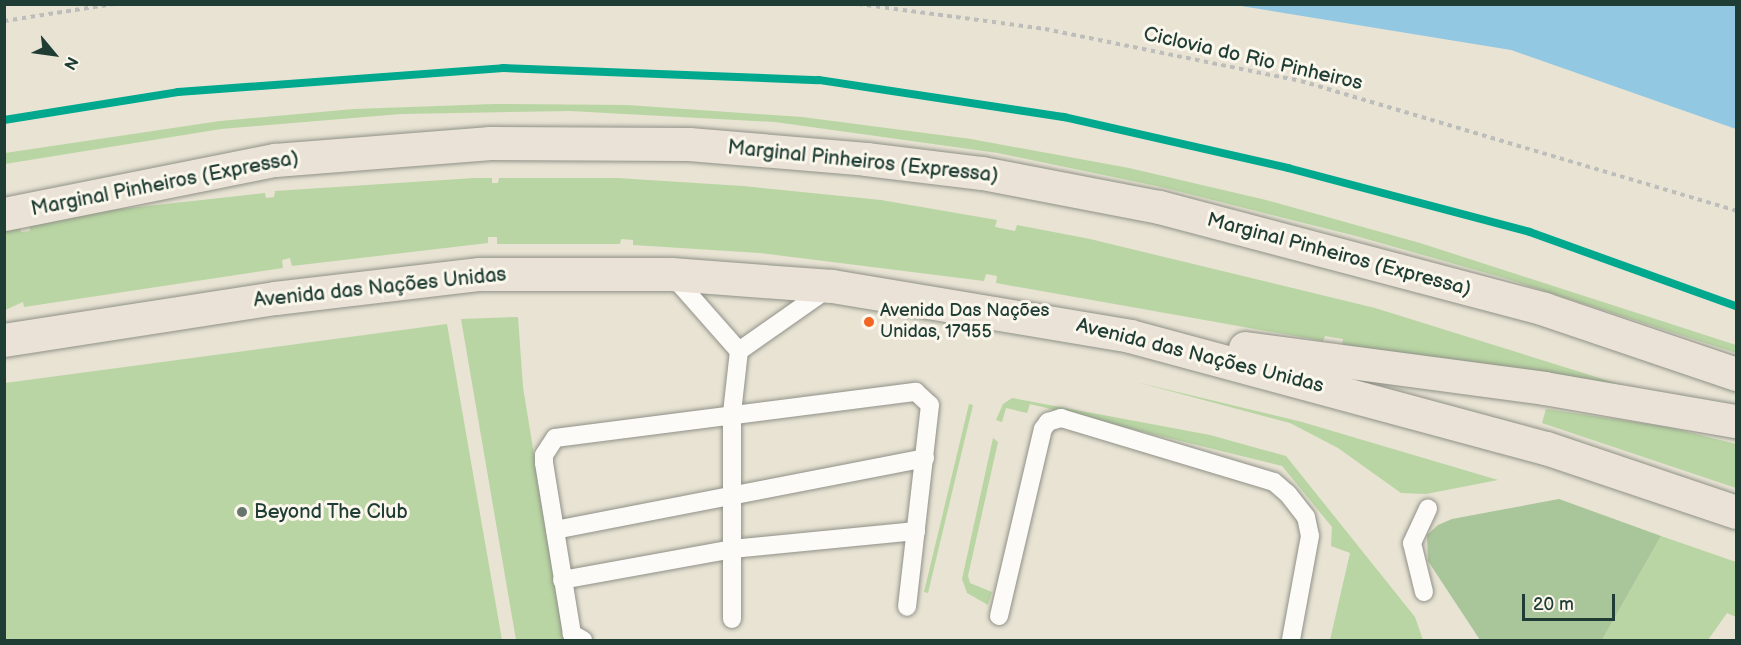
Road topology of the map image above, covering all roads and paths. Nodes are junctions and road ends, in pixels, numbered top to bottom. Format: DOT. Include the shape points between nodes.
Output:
graph roads {
  1 [pos="114,4"];
  2 [pos="858,4"];
  3 [pos="4,21"];
  4 [pos="1737,212"];
  5 [pos="4,214"];
  6 [pos="671,274"];
  7 [pos="832,286"];
  8 [pos="1130,336"];
  9 [pos="4,340"];
  10 [pos="739,351"];
  11 [pos="1737,374"];
  12 [pos="732,413"];
  13 [pos="1737,421"];
  14 [pos="925,458"];
  15 [pos="730,496"];
  16 [pos="1428,509"];
  17 [pos="1737,512"];
  18 [pos="555,530"];
  19 [pos="916,531"];
  20 [pos="732,549"];
  21 [pos="562,580"];
  22 [pos="1424,592"];
  23 [pos="907,608"];
  24 [pos="999,616"];
  25 [pos="732,620"];
  26 [pos="583,640"];
  27 [pos="1291,640"];
  1 -- 3 [label="path"];
  2 -- 4 [label="path, Ciclovia do Rio Pinheiros" via="1045,29 1301,81"];
  5 -- 11 [label="highway, Marginal Pinheiros (Expressa)" via="275,160 490,143 689,144 866,159 982,174 1159,207 1544,309"];
  6 -- 7 [label="highway, Avenida das Nações Unidas"];
  6 -- 9 [label="highway, Avenida das Nações Unidas" via="480,273 275,298"];
  6 -- 10 [label="lane"];
  7 -- 8 [label="highway, Avenida das Nações Unidas"];
  7 -- 10 [label="lane"];
  8 -- 13 [label="highway" via="1350,360"];
  8 -- 17 [label="highway, Avenida das Nações Unidas" via="1546,448"];
  10 -- 12 [label="lane"];
  12 -- 14 [label="lane" via="916,392 930,405"];
  12 -- 15 [label="lane"];
  12 -- 18 [label="lane" via="555,438 544,455"];
  14 -- 15 [label="lane"];
  14 -- 19 [label="lane"];
  15 -- 18 [label="lane"];
  15 -- 20 [label="lane"];
  16 -- 22 [label="lane" via="1412,543"];
  18 -- 21 [label="lane"];
  19 -- 20 [label="lane"];
  19 -- 23 [label="lane"];
  20 -- 21 [label="lane"];
  20 -- 25 [label="lane"];
  21 -- 26 [label="lane" via="572,634"];
  24 -- 27 [label="lane" via="1043,429 1048,422 1061,418 1274,482 1288,494 1306,518 1310,536"];
}
